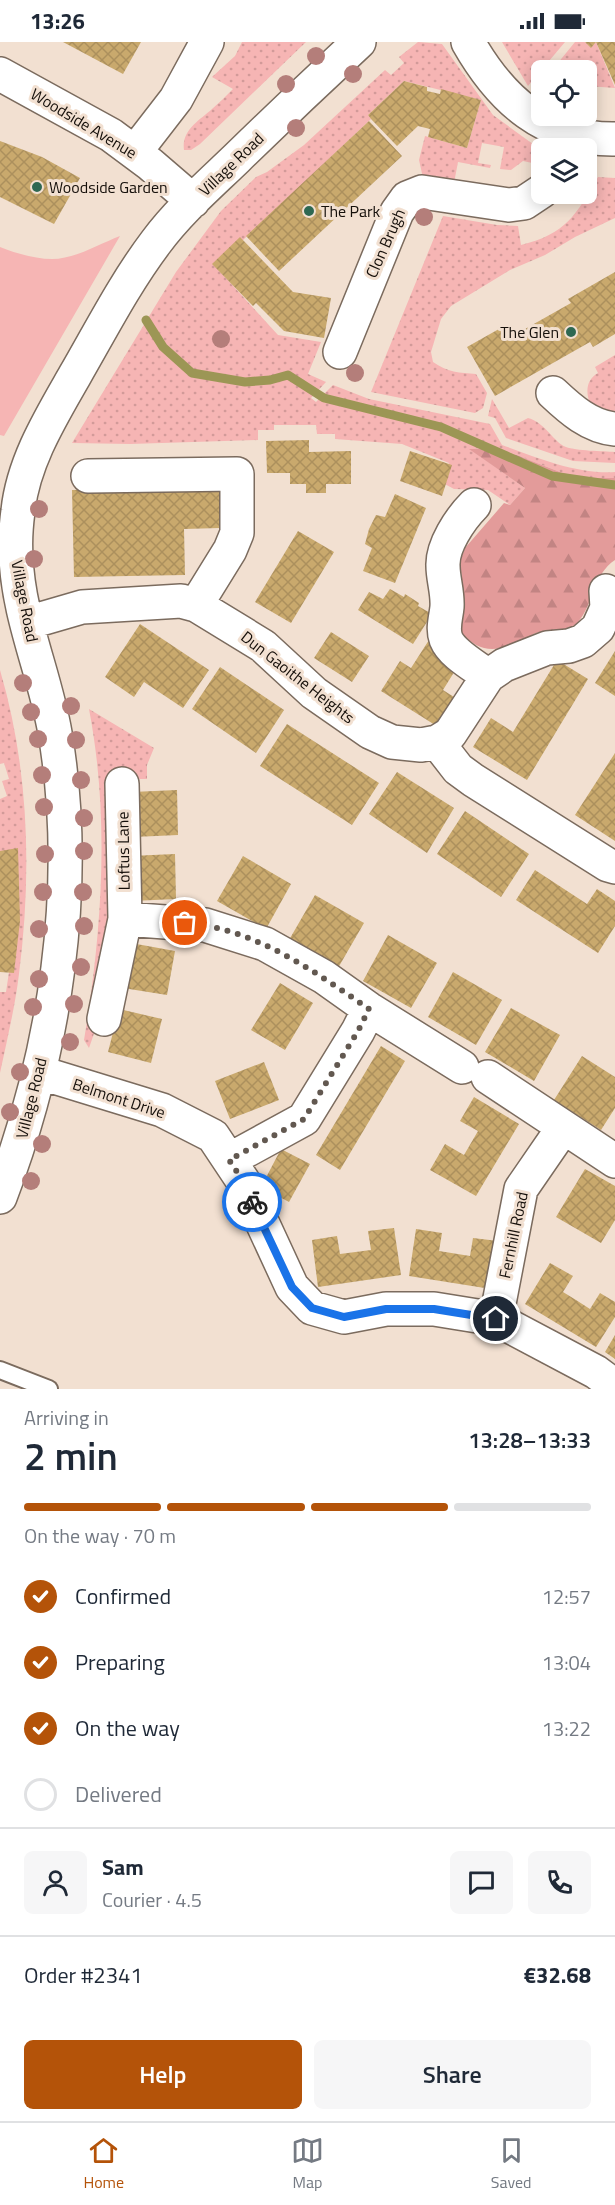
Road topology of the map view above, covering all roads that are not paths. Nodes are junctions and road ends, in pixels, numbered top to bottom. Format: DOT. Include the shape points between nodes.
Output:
graph roads {
  1 [pos="207,42"];
  2 [pos="359,42"];
  3 [pos="468,42"];
  4 [pos="0,74"];
  5 [pos="561,138"];
  6 [pos="597,139"];
  7 [pos="615,139"];
  8 [pos="135,152"];
  9 [pos="531,198"];
  10 [pos="193,201"];
  11 [pos="340,352"];
  12 [pos="553,393"];
  13 [pos="615,429"];
  14 [pos="88,476"];
  15 [pos="474,505"];
  16 [pos="606,591"];
  17 [pos="196,605"];
  18 [pos="27,623"];
  19 [pos="488,676"];
  20 [pos="437,742"];
  21 [pos="122,784"];
  22 [pos="615,867"];
  23 [pos="125,919"];
  24 [pos="369,1009"];
  25 [pos="104,1019"];
  26 [pos="38,1072"];
  27 [pos="563,1128"];
  28 [pos="229,1160"];
  29 [pos="615,1161"];
  30 [pos="0,1197"];
  31 [pos="496,1319"];
  32 [pos="0,1370"];
  33 [pos="615,1386"];
  34 [pos="49,1389"];
  1 -- 8 [label="street" via="176,99"];
  2 -- 10 [label="street, Village Road"];
  3 -- 5 [label="street" via="508,98"];
  4 -- 8 [label="street, Woodside Avenue" via="96,126"];
  6 -- 7 [label="street"];
  8 -- 10 [label="street, Woodside Avenue"];
  9 -- 11 [label="street, Clon Brugh" via="509,205 422,192 407,198 397,212"];
  10 -- 18 [label="street, Village Road" via="156,242 120,297 34,452 18,509 15,556"];
  12 -- 13 [label="street" via="573,413"];
  14 -- 17 [label="street" via="237,474 237,533"];
  15 -- 19 [label="street" via="452,535 442,563 447,608 443,625 454,649"];
  16 -- 19 [label="street" via="607,608 598,628 583,641 547,648 504,665"];
  17 -- 18 [label="street, Dun Gaoithe Heights" via="181,601 82,607"];
  17 -- 20 [label="street, Dun Gaoithe Heights" via="264,646 314,693 370,732 392,742"];
  18 -- 26 [label="street, Village Road" via="54,728 64,859 58,956"];
  19 -- 20 [label="street" via="450,734"];
  20 -- 22 [label="street" via="458,769 473,780"];
  21 -- 23 [label="street, Loftus Lane"];
  23 -- 24 [label="street" via="205,925 265,944 324,977"];
  23 -- 25 [label="street, Loftus Lane"];
  24 -- 27 [label="street"];
  24 -- 28 [label="street" via="304,1119"];
  26 -- 28 [label="street, Belmont Drive" via="162,1110 213,1136"];
  26 -- 30 [label="street, Village Road"];
  27 -- 29 [label="street"];
  27 -- 31 [label="street, Fernhill Road" via="521,1189"];
  28 -- 31 [label="street, Belmont Drive" via="243,1181 292,1287 312,1308 344,1317 386,1309 434,1309"];
  31 -- 33 [label="street, Belmont Drive"];
  32 -- 34 [label="lane"];
}
